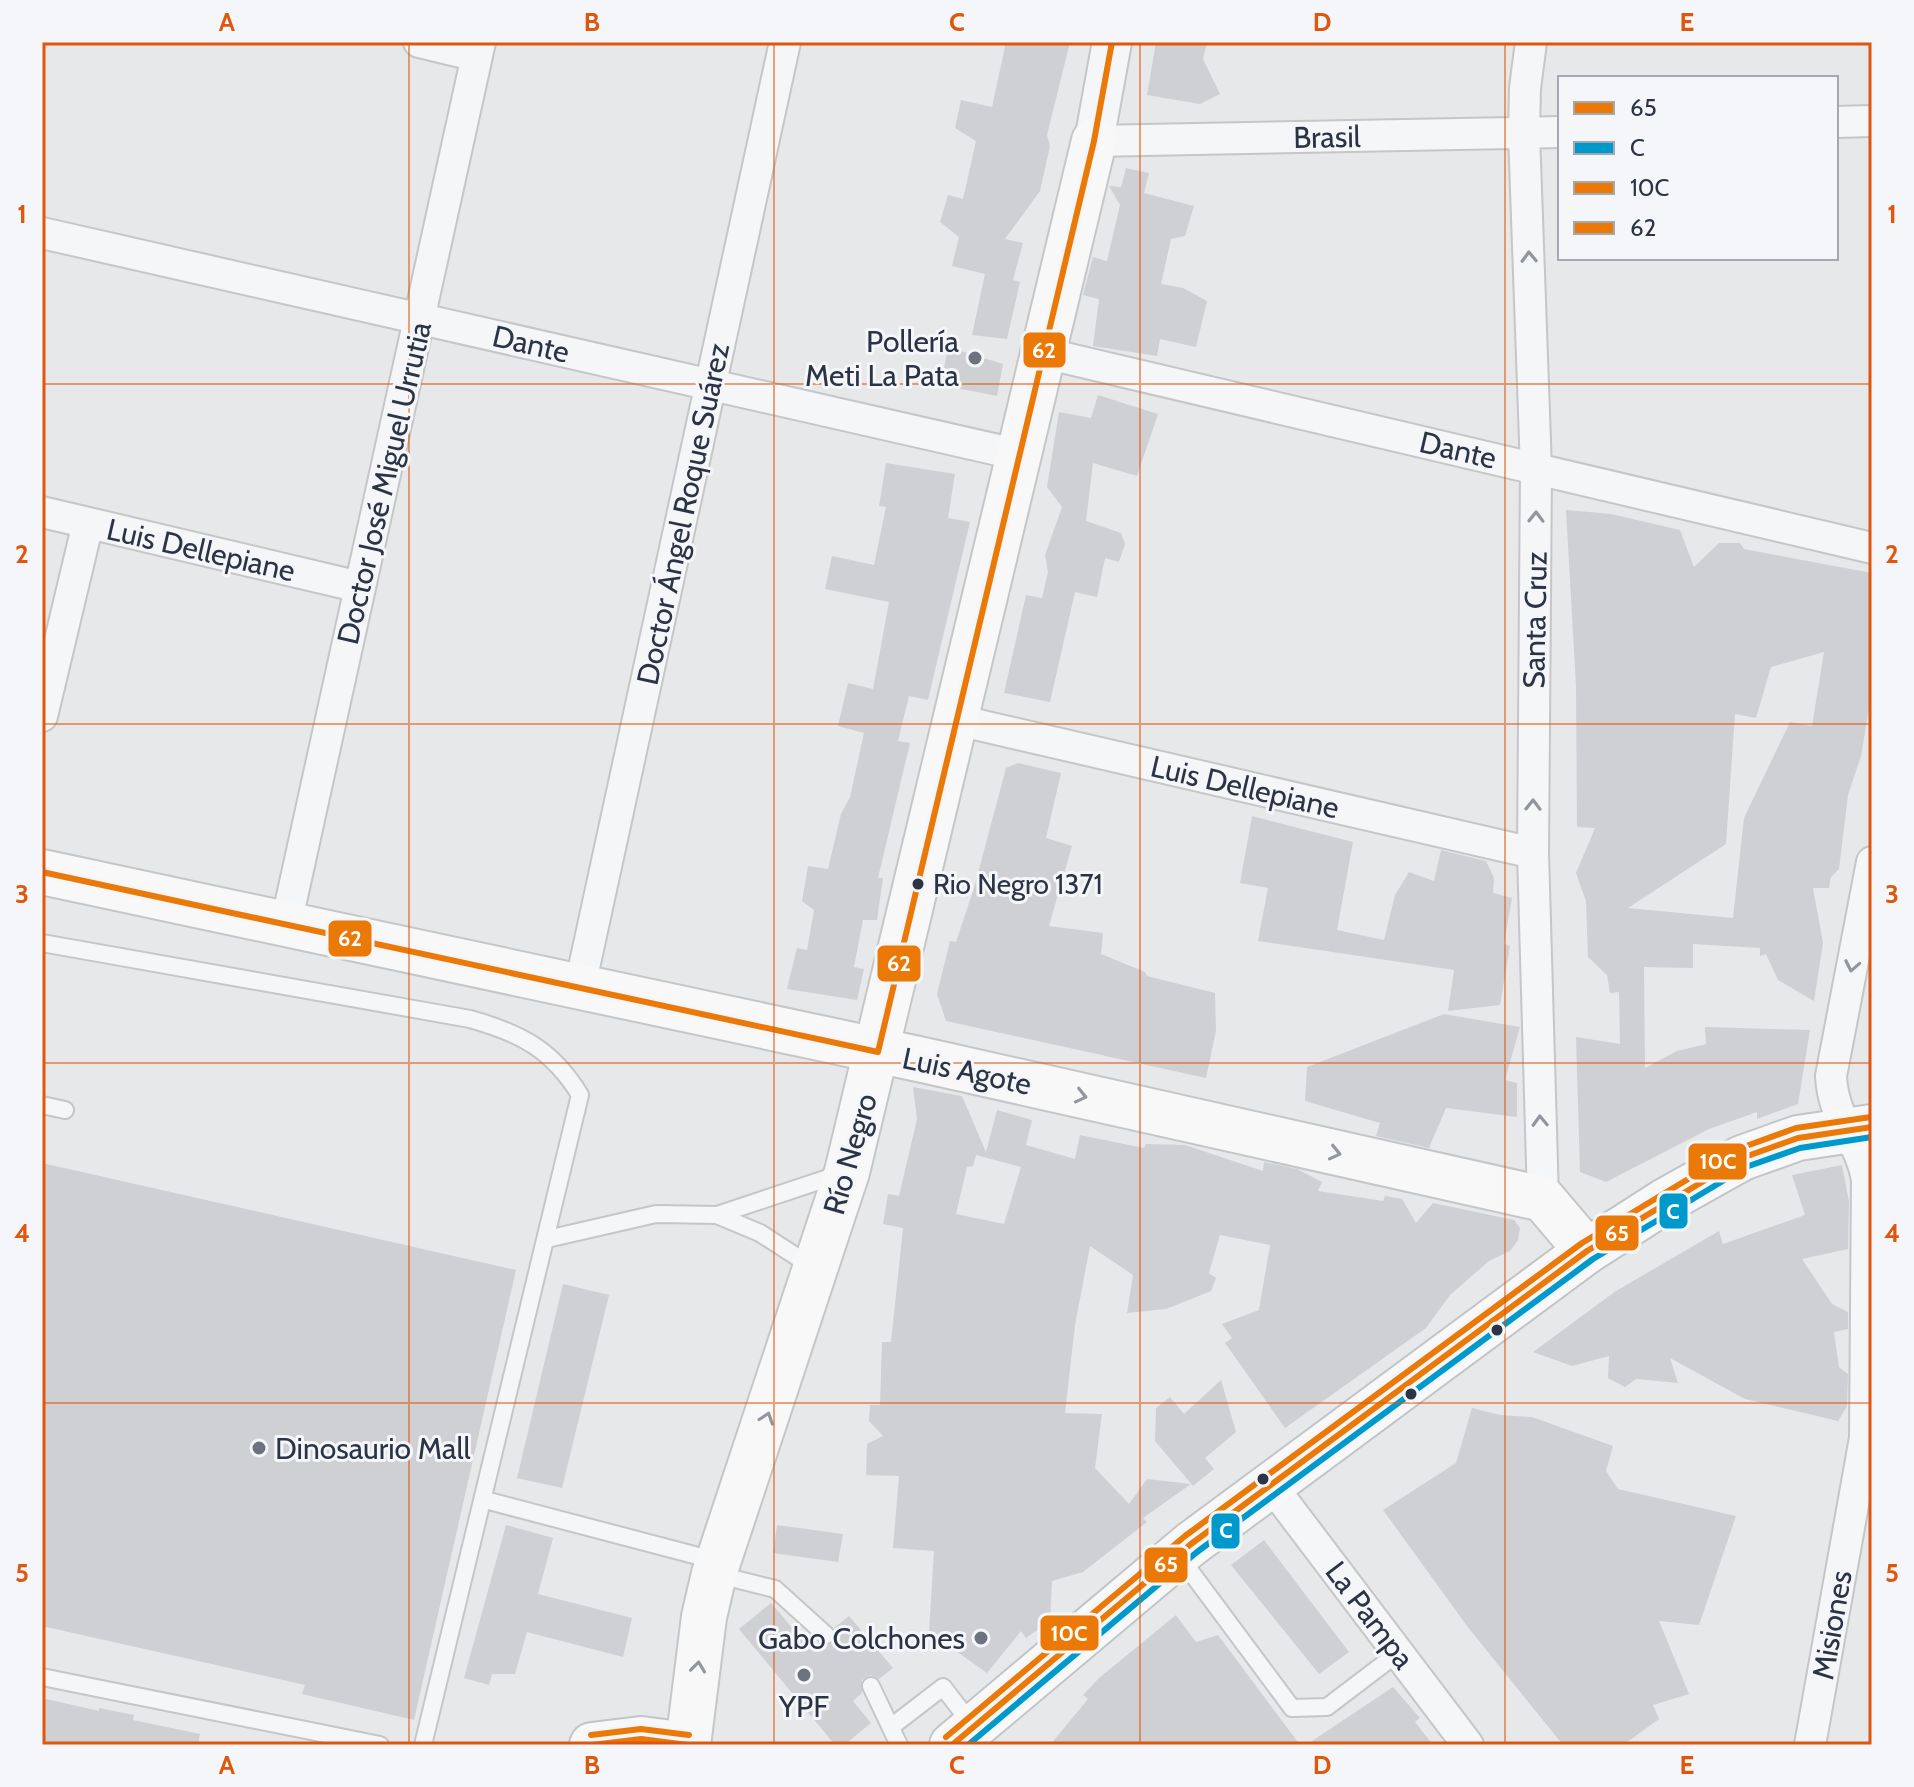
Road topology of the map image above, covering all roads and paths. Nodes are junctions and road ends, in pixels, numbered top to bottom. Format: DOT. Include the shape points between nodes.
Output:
graph roads {
  1 [pos="419,42"];
  2 [pos="785,42"];
  3 [pos="1112,42"];
  4 [pos="1531,42"];
  5 [pos="478,49"];
  6 [pos="1872,121"];
  7 [pos="1838,122"];
  8 [pos="1558,132"];
  9 [pos="1524,134"];
  10 [pos="1094,141"];
  11 [pos="42,233"];
  12 [pos="420,319"];
  13 [pos="1044,353"];
  14 [pos="711,385"];
  15 [pos="1020,455"];
  16 [pos="1536,469"];
  17 [pos="42,512"];
  18 [pos="88,523"];
  19 [pos="1872,548"];
  20 [pos="360,587"];
  21 [pos="42,716"];
  22 [pos="957,720"];
  23 [pos="1533,853"];
  24 [pos="1872,862"];
  25 [pos="42,872"];
  26 [pos="286,924"];
  27 [pos="42,943"];
  28 [pos="580,986"];
  29 [pos="878,1052"];
  30 [pos="42,1105"];
  31 [pos="65,1110"];
  32 [pos="1858,1128"];
  33 [pos="847,1172"];
  34 [pos="1543,1199"];
  35 [pos="717,1215"];
  36 [pos="547,1239"];
  37 [pos="1587,1251"];
  38 [pos="816,1270"];
  39 [pos="1271,1485"];
  40 [pos="485,1500"];
  41 [pos="1178,1555"];
  42 [pos="716,1567"];
  43 [pos="826,1635"];
  44 [pos="1398,1653"];
  45 [pos="42,1677"];
  46 [pos="871,1686"];
  47 [pos="891,1727"];
  48 [pos="967,1739"];
  49 [pos="380,1745"];
  50 [pos="423,1745"];
  51 [pos="592,1745"];
  52 [pos="688,1745"];
  53 [pos="899,1745"];
  54 [pos="1468,1745"];
  55 [pos="1810,1745"];
  1 -- 5 [label="street"];
  2 -- 14 [label="street, Doctor Ángel Roque Suárez"];
  3 -- 10 [label="street, Río Negro"];
  4 -- 9 [label="street, Santa Cruz"];
  5 -- 12 [label="street, Doctor José Miguel Urrutia"];
  6 -- 7 [label="street"];
  8 -- 9 [label="street, Brasil"];
  9 -- 10 [label="street, Brasil"];
  16 -- 9 [label="street, Santa Cruz, one-way"];
  10 -- 13 [label="main road, Río Negro"];
  11 -- 12 [label="street, Dante"];
  12 -- 14 [label="street, Dante"];
  12 -- 20 [label="street, Doctor José Miguel Urrutia"];
  13 -- 15 [label="main road, Río Negro"];
  13 -- 16 [label="street, Dante"];
  14 -- 15 [label="street, Dante"];
  14 -- 28 [label="street, Doctor Ángel Roque Suárez"];
  15 -- 22 [label="main road, Río Negro"];
  16 -- 19 [label="street, Dante"];
  23 -- 16 [label="street, Santa Cruz, one-way"];
  17 -- 18 [label="street, Luis Dellepiane"];
  18 -- 20 [label="street, Luis Dellepiane"];
  18 -- 21 [label="street"];
  20 -- 26 [label="street, Doctor José Miguel Urrutia"];
  22 -- 23 [label="street, Luis Dellepiane"];
  22 -- 29 [label="main road, Río Negro"];
  34 -- 23 [label="street, Santa Cruz, one-way"];
  24 -- 32 [label="street, one-way" via="1831,1076 1832,1098"];
  25 -- 26 [label="main road, Luis Agote"];
  26 -- 28 [label="main road, Luis Agote"];
  27 -- 36 [label="lane" via="513,1030 564,1068 580,1095"];
  28 -- 29 [label="main road, Luis Agote"];
  29 -- 33 [label="main road, Río Negro"];
  29 -- 34 [label="main road, Luis Agote, one-way"];
  30 -- 31 [label="lane"];
  32 -- 37 [label="main road" via="1798,1138 1742,1158"];
  32 -- 55 [label="street, Misiones" via="1867,1180 1865,1438"];
  33 -- 35 [label="lane"];
  33 -- 38 [label="main road, Río Negro"];
  34 -- 37 [label="main road"];
  35 -- 36 [label="lane" via="656,1214"];
  35 -- 38 [label="lane" via="760,1233"];
  36 -- 40 [label="lane"];
  37 -- 39 [label="main road"];
  42 -- 38 [label="main road, Río Negro, one-way"];
  39 -- 41 [label="main road"];
  39 -- 44 [label="street, La Pampa"];
  40 -- 42 [label="lane"];
  40 -- 50 [label="lane"];
  41 -- 44 [label="lane" via="1292,1708 1327,1707"];
  41 -- 48 [label="main road"];
  42 -- 43 [label="lane" via="775,1589"];
  52 -- 42 [label="main road, Río Negro, one-way" via="704,1617"];
  44 -- 54 [label="street, La Pampa"];
  45 -- 49 [label="lane"];
  46 -- 47 [label="lane"];
  47 -- 48 [label="lane" via="943,1687"];
  47 -- 53 [label="lane"];
  51 -- 52 [label="main road" via="641,1739"];
}
